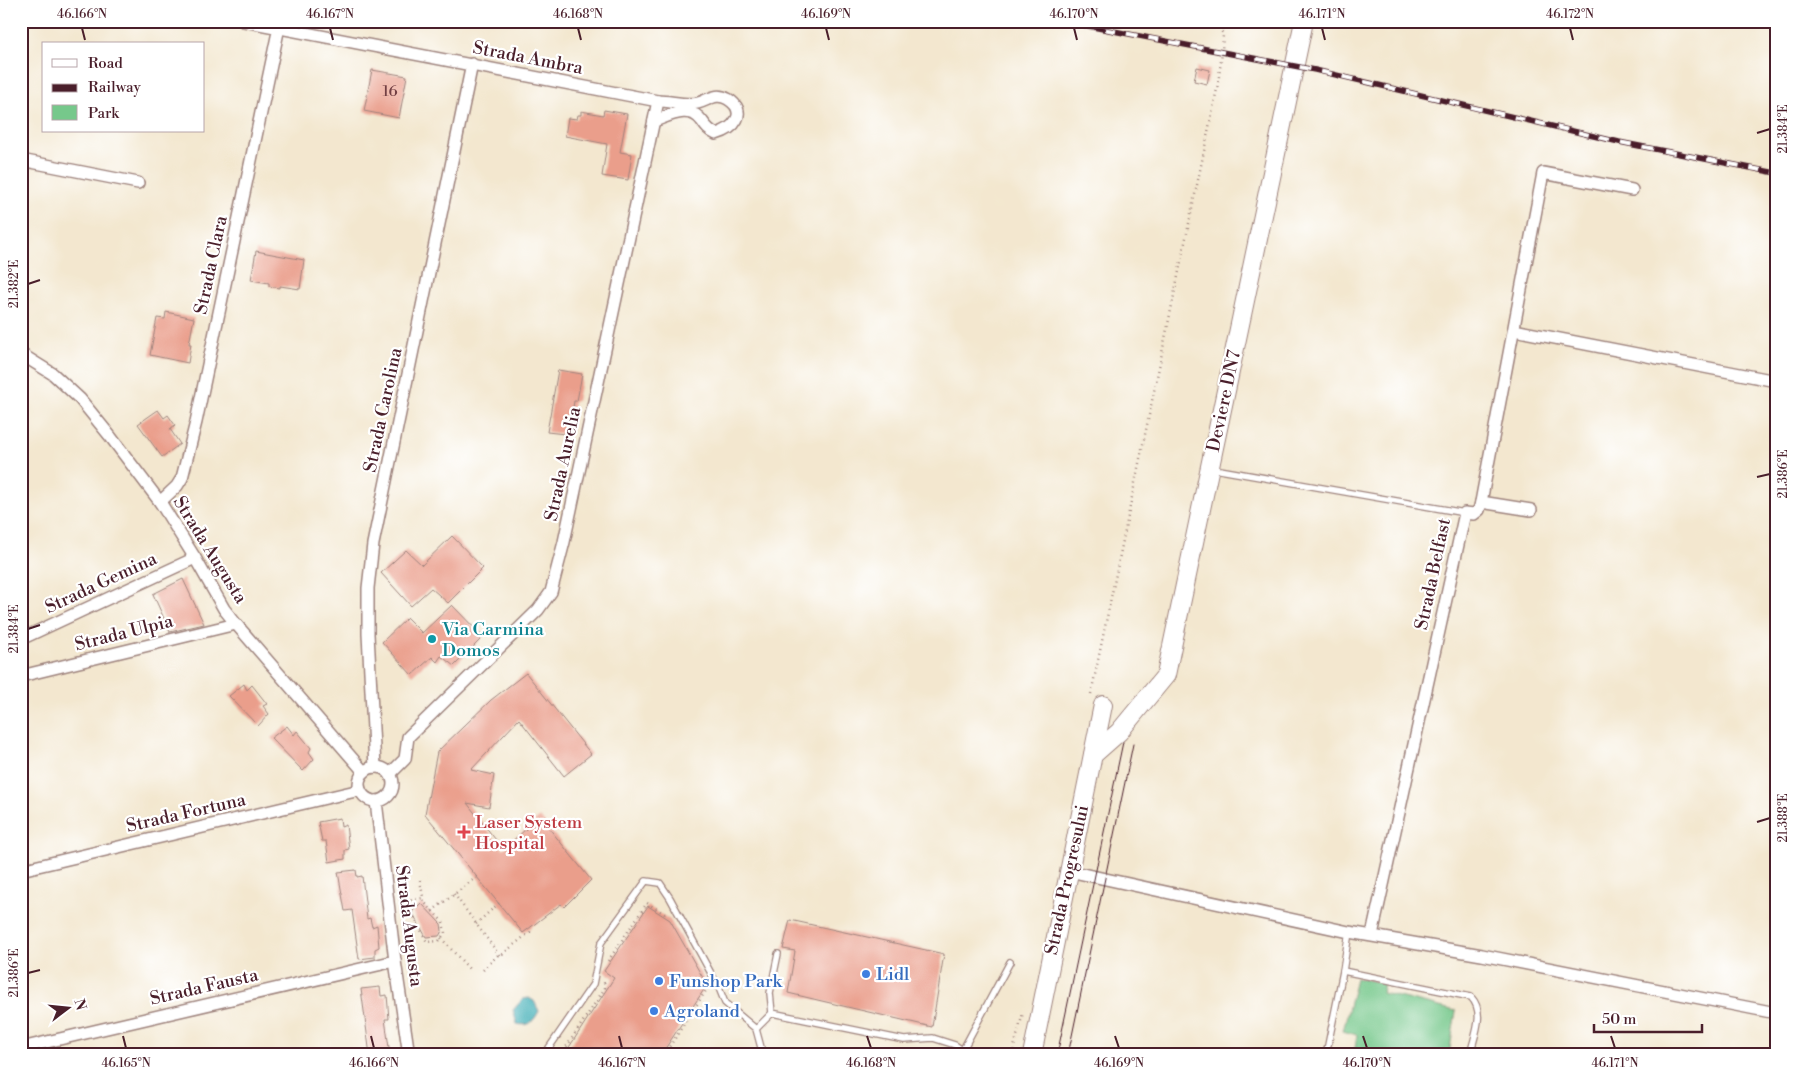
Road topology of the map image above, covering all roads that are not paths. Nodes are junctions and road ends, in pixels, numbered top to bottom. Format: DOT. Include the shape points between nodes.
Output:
graph roads {
  1 [pos="242,21"];
  2 [pos="1304,21"];
  3 [pos="279,27"];
  4 [pos="472,64"];
  5 [pos="658,101"];
  6 [pos="654,120"];
  7 [pos="21,160"];
  8 [pos="138,183"];
  9 [pos="1632,190"];
  10 [pos="1514,330"];
  11 [pos="21,354"];
  12 [pos="1776,382"];
  13 [pos="1220,470"];
  14 [pos="160,502"];
  15 [pos="1481,502"];
  16 [pos="1531,510"];
  17 [pos="1464,513"];
  18 [pos="195,558"];
  19 [pos="236,624"];
  20 [pos="21,640"];
  21 [pos="21,676"];
  22 [pos="1096,704"];
  23 [pos="1093,755"];
  24 [pos="375,767"];
  25 [pos="364,772"];
  26 [pos="390,774"];
  27 [pos="360,790"];
  28 [pos="376,801"];
  29 [pos="21,870"];
  30 [pos="1069,871"];
  31 [pos="1348,932"];
  32 [pos="1372,936"];
  33 [pos="778,954"];
  34 [pos="395,961"];
  35 [pos="1010,962"];
  36 [pos="1343,971"];
  37 [pos="772,1013"];
  38 [pos="1776,1013"];
  39 [pos="756,1029"];
  40 [pos="21,1048"];
  41 [pos="409,1052"];
  42 [pos="961,1052"];
  43 [pos="421,1055"];
  44 [pos="544,1055"];
  45 [pos="763,1055"];
  46 [pos="1032,1055"];
  47 [pos="1326,1055"];
  48 [pos="1470,1055"];
  1 -- 3 [label="street, Strada Ambra"];
  2 -- 23 [label="main road, Deviere DN7" via="1166,675 1119,732"];
  3 -- 4 [label="street, Strada Ambra"];
  3 -- 14 [label="street, Strada Clara" via="182,478"];
  4 -- 5 [label="street, Strada Ambra"];
  4 -- 24 [label="street, Strada Carolina" via="373,544 368,588 368,634"];
  5 -- 6 [label="street, Strada Aurelia"];
  5 -- 6 [label="street, Strada Ambra" via="699,103 717,95 734,103 737,121 732,128 716,134 690,113 678,112"];
  6 -- 26 [label="street, Strada Aurelia" via="551,592 538,610 408,738 405,759"];
  7 -- 8 [label="street"];
  9 -- 10 [label="street" via="1543,173"];
  10 -- 12 [label="street"];
  10 -- 15 [label="street"];
  11 -- 14 [label="street, Strada Augusta" via="53,374 80,399"];
  13 -- 17 [label="lane"];
  14 -- 18 [label="street, Strada Augusta"];
  15 -- 16 [label="street"];
  15 -- 17 [label="street, Strada Belfast" via="1474,514"];
  17 -- 32 [label="street, Strada Belfast"];
  18 -- 19 [label="street, Strada Augusta"];
  18 -- 20 [label="street, Strada Gemina"];
  19 -- 21 [label="street, Strada Ulpia"];
  19 -- 25 [label="street, Strada Augusta"];
  22 -- 23 [label="main road, Strada Progresului"];
  23 -- 30 [label="main road, Strada Progresului"];
  24 -- 25 [label="street"];
  24 -- 26 [label="street"];
  25 -- 27 [label="street" via="359,780"];
  26 -- 28 [label="street" via="391,792"];
  27 -- 28 [label="street" via="366,798"];
  27 -- 29 [label="street, Strada Fortuna"];
  28 -- 34 [label="street, Strada Augusta"];
  30 -- 31 [label="street"];
  30 -- 46 [label="main road, Strada Progresului"];
  31 -- 32 [label="street"];
  31 -- 36 [label="lane"];
  32 -- 38 [label="street"];
  33 -- 37 [label="lane" via="770,993"];
  34 -- 40 [label="street, Strada Fausta"];
  34 -- 41 [label="street, Strada Augusta"];
  35 -- 42 [label="lane"];
  36 -- 47 [label="lane"];
  36 -- 48 [label="lane" via="1471,997 1478,1008 1478,1020"];
  37 -- 39 [label="lane"];
  37 -- 42 [label="lane" via="904,1040 934,1038 955,1046"];
  39 -- 44 [label="lane" via="725,1003 660,883 646,881 601,944 593,984"];
  39 -- 45 [label="lane"];
  41 -- 43 [label="lane"];
}
